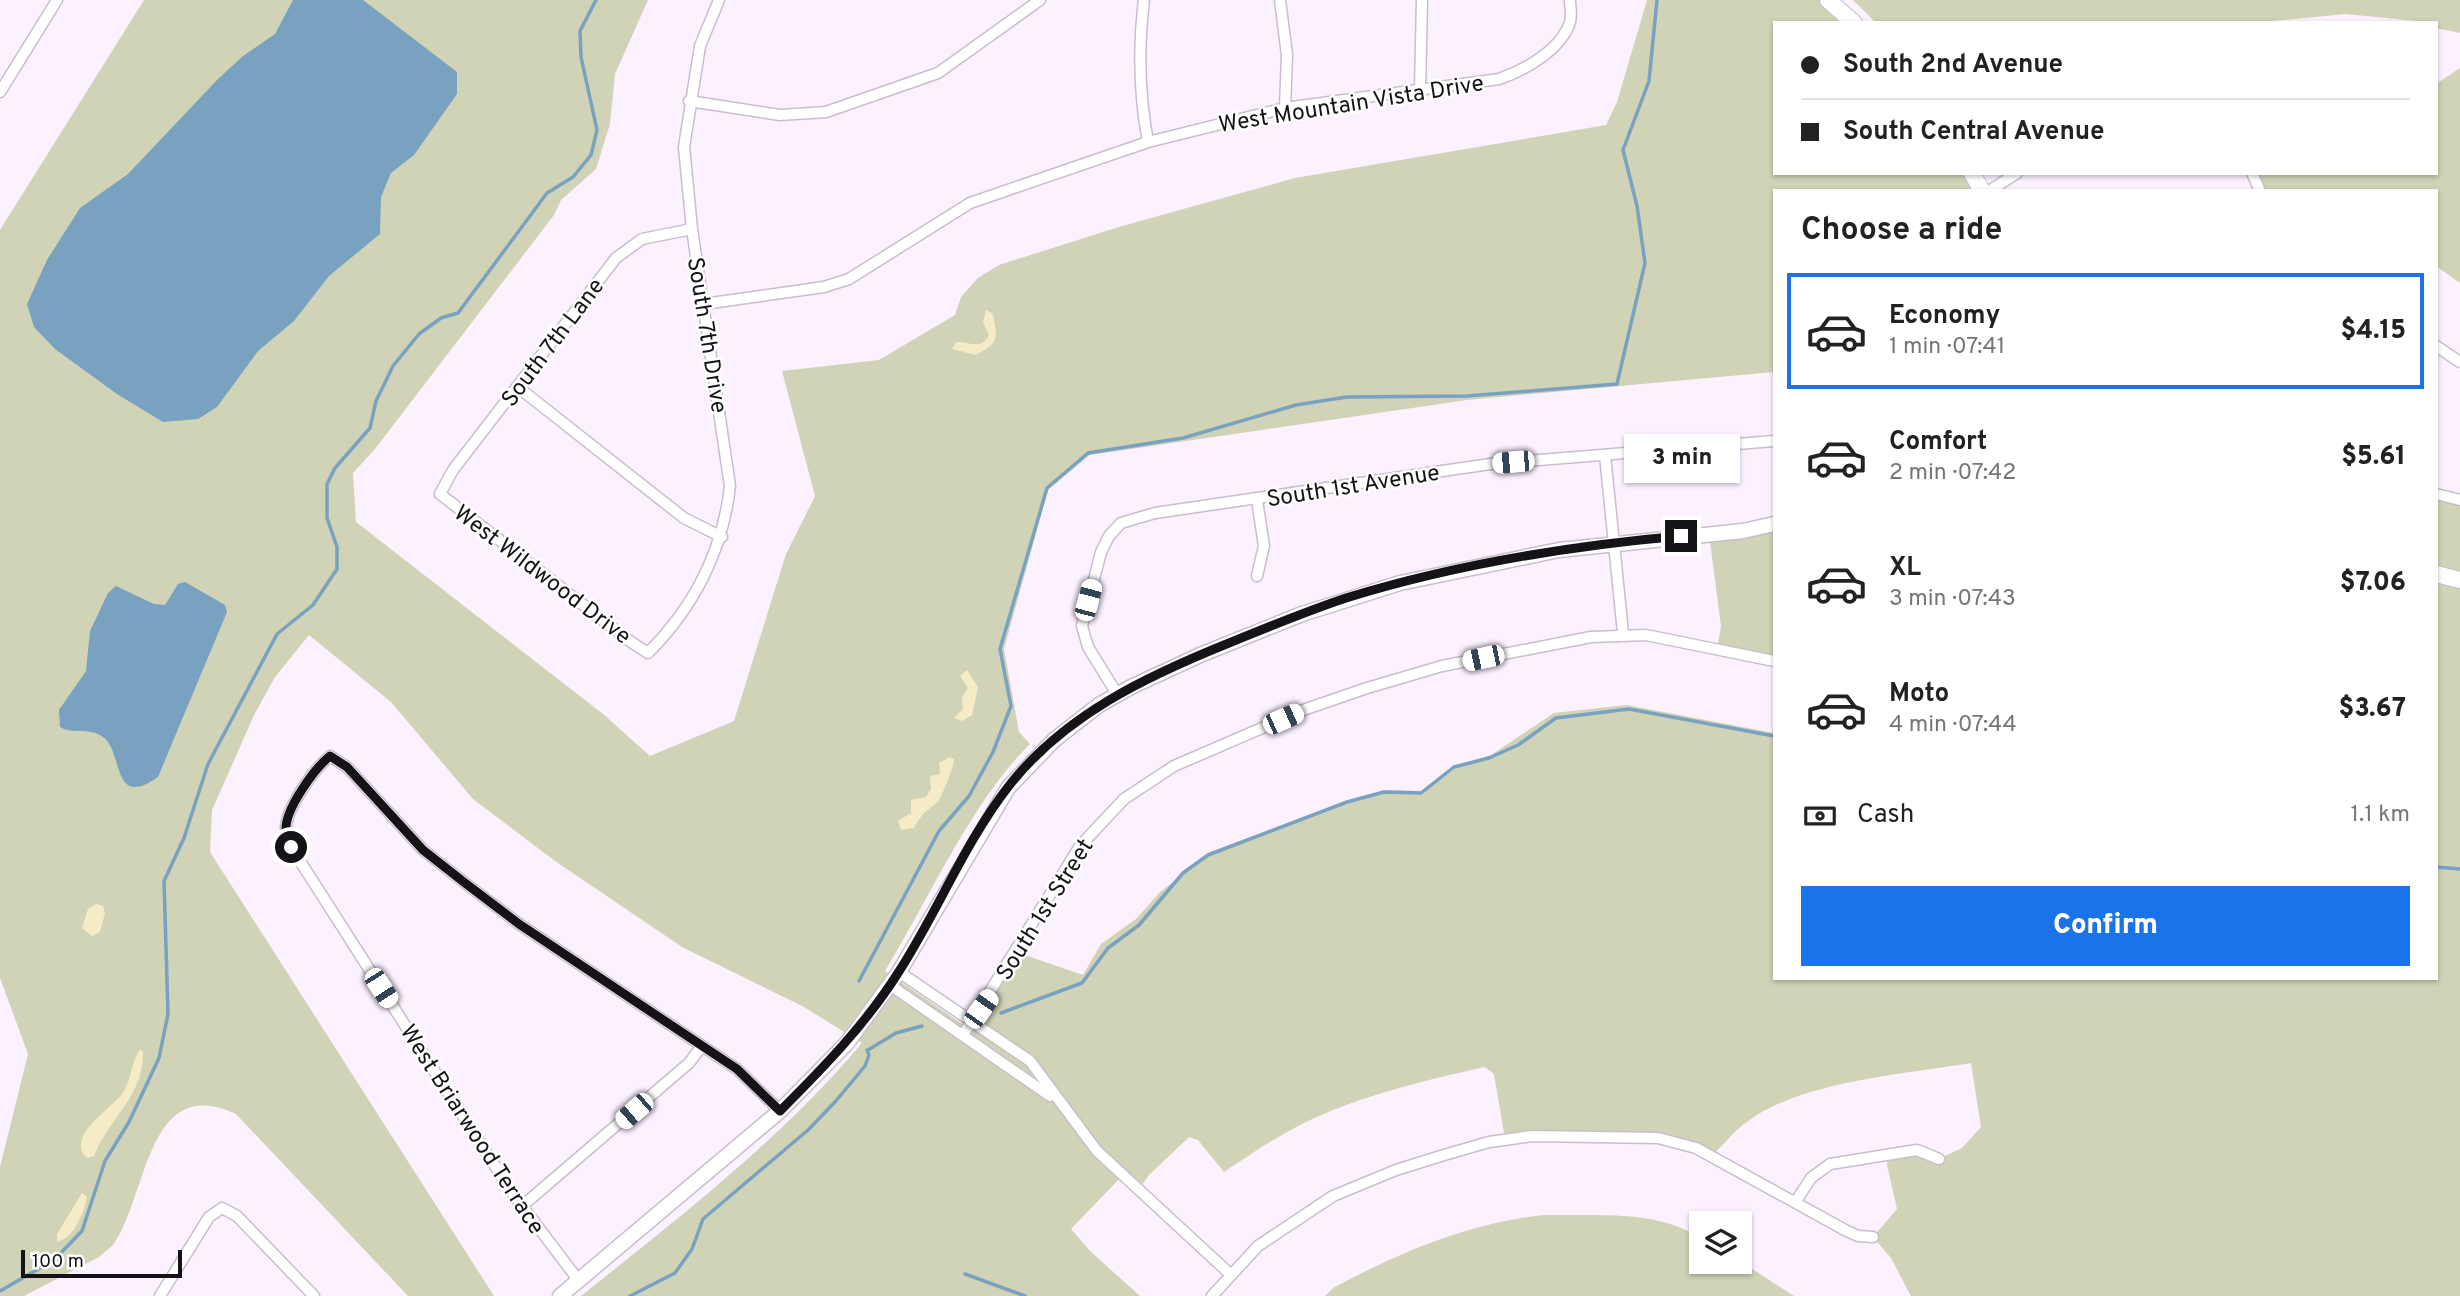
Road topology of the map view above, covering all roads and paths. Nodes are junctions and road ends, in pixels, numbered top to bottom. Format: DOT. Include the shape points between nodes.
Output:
graph roads {
  1 [pos="57,0"];
  2 [pos="719,0"];
  3 [pos="1040,0"];
  4 [pos="1144,0"];
  5 [pos="1280,0"];
  6 [pos="1422,0"];
  7 [pos="1570,0"];
  8 [pos="1828,0"];
  9 [pos="1852,21"];
  10 [pos="1420,90"];
  11 [pos="0,92"];
  12 [pos="689,101"];
  13 [pos="1285,108"];
  14 [pos="1148,142"];
  15 [pos="2014,175"];
  16 [pos="1992,189"];
  17 [pos="692,229"];
  18 [pos="704,304"];
  19 [pos="2438,347"];
  20 [pos="2460,362"];
  21 [pos="519,388"];
  22 [pos="1773,440"];
  23 [pos="1605,455"];
  24 [pos="440,494"];
  25 [pos="2438,494"];
  26 [pos="1257,500"];
  27 [pos="2460,500"];
  28 [pos="1773,524"];
  29 [pos="722,537"];
  30 [pos="1614,542"];
  31 [pos="2438,574"];
  32 [pos="1257,576"];
  33 [pos="2460,580"];
  34 [pos="1623,634"];
  35 [pos="648,653"];
  36 [pos="1773,661"];
  37 [pos="1117,694"];
  38 [pos="899,972"];
  39 [pos="890,985"];
  40 [pos="972,1022"];
  41 [pos="963,1035"];
  42 [pos="702,1046"];
  43 [pos="1058,1101"];
  44 [pos="780,1111"];
  45 [pos="1939,1159"];
  46 [pos="1796,1200"];
  47 [pos="521,1207"];
  48 [pos="1873,1237"];
  49 [pos="1230,1274"];
  50 [pos="579,1282"];
  51 [pos="160,1296"];
  52 [pos="314,1296"];
  53 [pos="560,1296"];
  54 [pos="1212,1296"];
  1 -- 11 [label="street"];
  2 -- 12 [label="street, South 7th Drive" via="700,47"];
  3 -- 12 [label="street" via="938,73 826,112 780,115"];
  4 -- 14 [label="street" via="1140,101"];
  5 -- 13 [label="street" via="1287,55"];
  6 -- 10 [label="street"];
  7 -- 10 [label="street, West Mountain Vista Drive" via="1571,20 1561,38 1530,65 1499,79"];
  8 -- 9 [label="main road"];
  10 -- 13 [label="street, West Mountain Vista Drive"];
  12 -- 17 [label="street, South 7th Drive" via="684,147"];
  13 -- 14 [label="street, West Mountain Vista Drive"];
  14 -- 18 [label="street, West Mountain Vista Drive" via="970,203 849,279 824,287"];
  15 -- 16 [label="street"];
  17 -- 18 [label="street, South 7th Drive"];
  17 -- 21 [label="street, South 7th Lane" via="642,239 616,258"];
  18 -- 29 [label="street, South 7th Drive" via="730,486"];
  19 -- 20 [label="street"];
  21 -- 24 [label="street, South 7th Lane" via="453,470"];
  21 -- 29 [label="street" via="684,518"];
  22 -- 23 [label="street, South 1st Avenue"];
  23 -- 26 [label="street, South 1st Avenue" via="1490,464"];
  23 -- 30 [label="street"];
  24 -- 35 [label="street, West Wildwood Drive"];
  25 -- 27 [label="street"];
  26 -- 32 [label="street" via="1264,560"];
  26 -- 37 [label="street, South 1st Avenue" via="1145,516 1121,523 1109,536 1082,626 1088,647"];
  28 -- 30 [label="street"];
  29 -- 35 [label="street, South 7th Drive" via="678,618"];
  30 -- 34 [label="street"];
  30 -- 37 [label="street" via="1457,568 1345,598 1199,655"];
  31 -- 33 [label="main road"];
  34 -- 36 [label="street, South 1st Street"];
  34 -- 40 [label="street, South 1st Street" via="1513,651 1367,688 1174,766 1124,799 1080,846"];
  37 -- 38 [label="street" via="1054,740 1008,788"];
  38 -- 39 [label="street"];
  38 -- 40 [label="street"];
  39 -- 41 [label="street"];
  39 -- 44 [label="street" via="852,1036"];
  40 -- 41 [label="street, South 1st Street"];
  40 -- 43 [label="street" via="1030,1061"];
  41 -- 43 [label="street"];
  42 -- 44 [label="street" via="750,1080"];
  42 -- 47 [label="street" via="689,1063"];
  42 -- 47 [label="street, West Briarwood Terrace" via="519,924 423,850 347,767 330,756 319,765 288,817 291,847"];
  43 -- 49 [label="street" via="1097,1151"];
  44 -- 50 [label="street"];
  45 -- 46 [label="street" via="1917,1150 1830,1164 1811,1178"];
  46 -- 48 [label="street" via="1845,1230"];
  46 -- 49 [label="street" via="1713,1154 1658,1138 1505,1139 1396,1170 1333,1196 1287,1225"];
  47 -- 50 [label="street, West Briarwood Terrace"];
  49 -- 54 [label="street"];
  50 -- 53 [label="street"];
  51 -- 52 [label="street" via="209,1217 222,1208 237,1216"];
}
